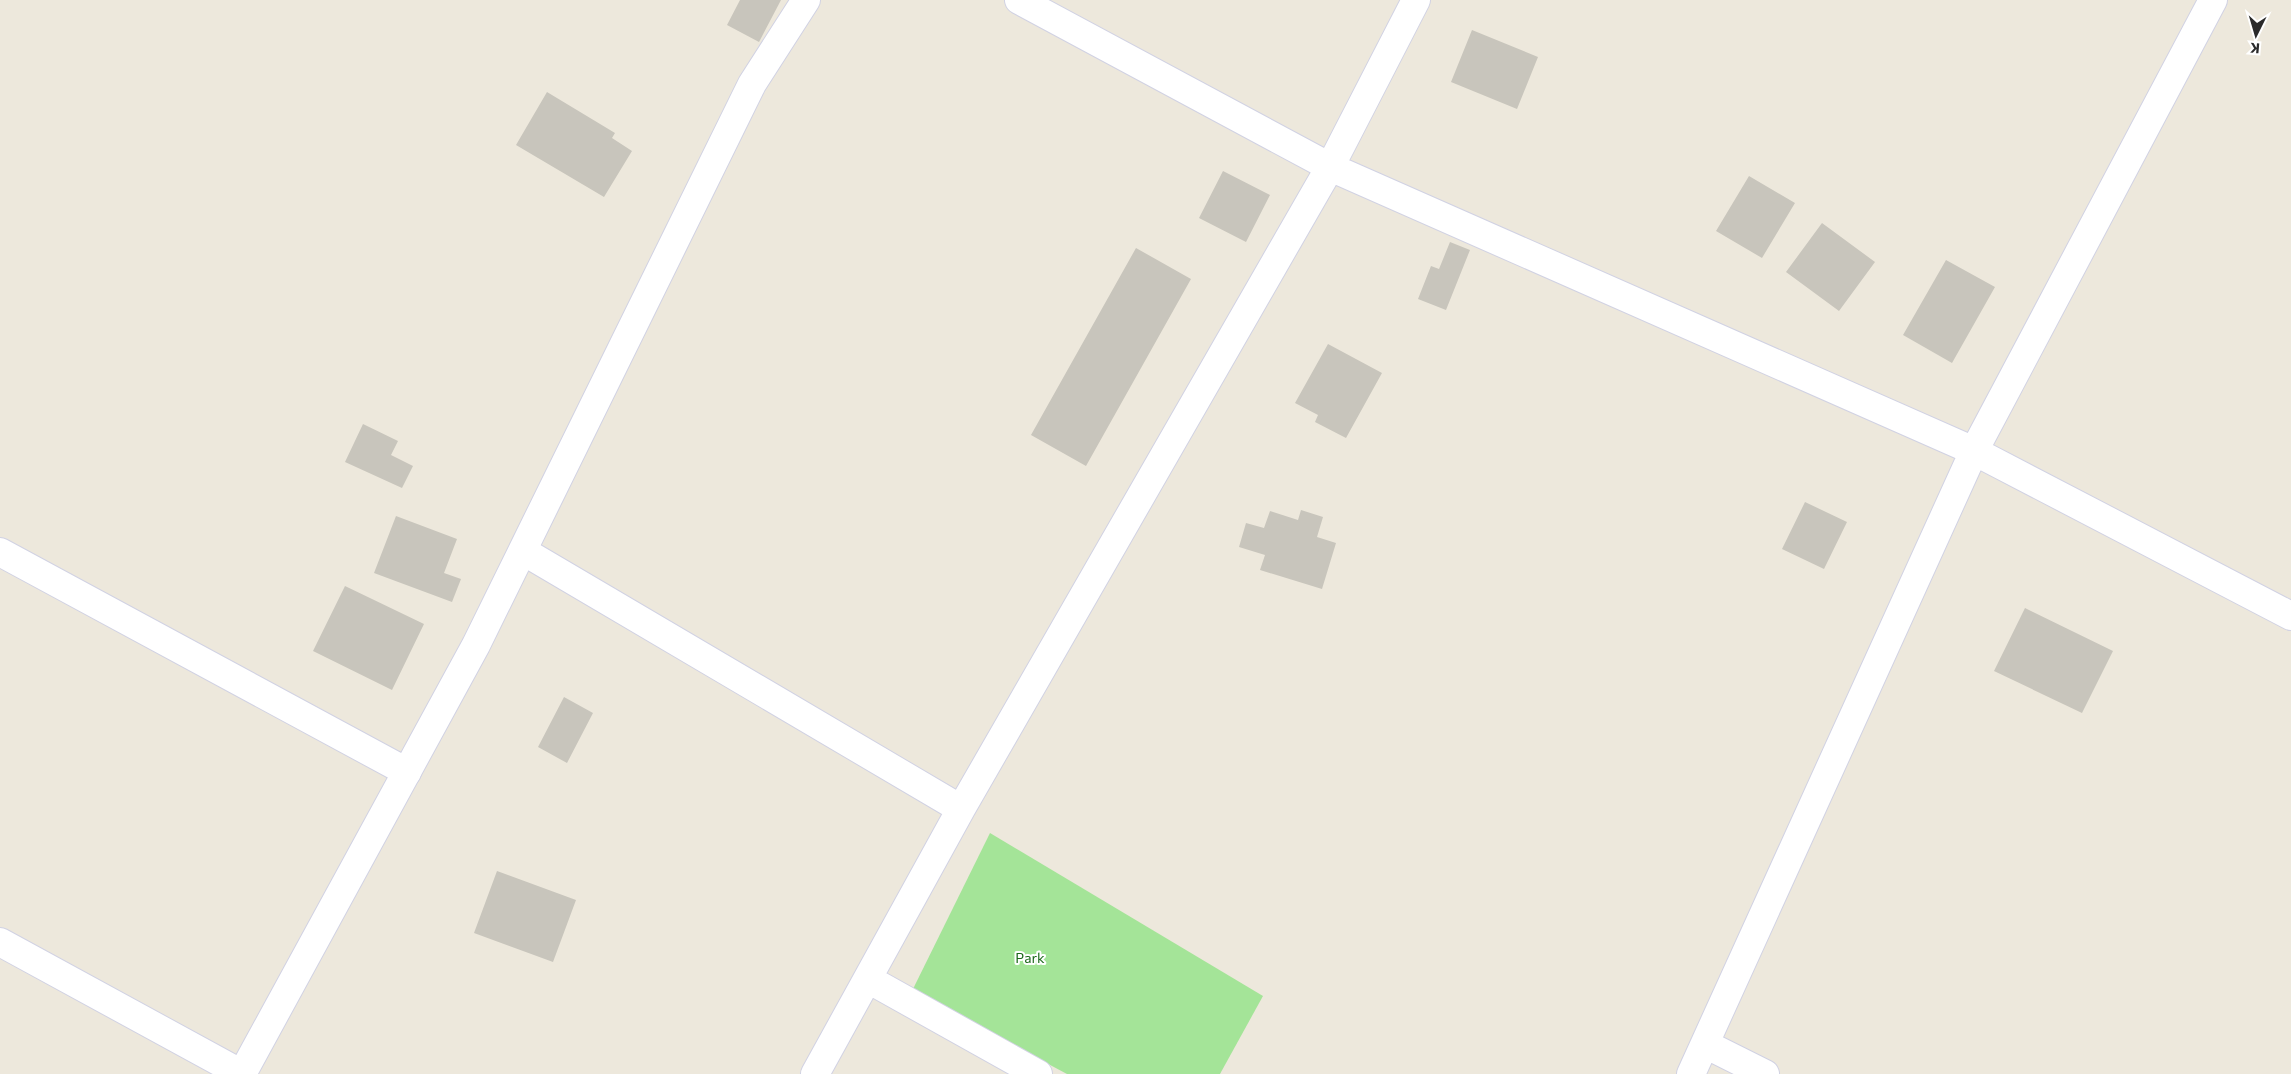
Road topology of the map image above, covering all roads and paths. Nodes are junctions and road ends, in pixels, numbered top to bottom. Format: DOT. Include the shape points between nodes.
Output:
graph roads {
  1 [pos="806,0"];
  2 [pos="1019,0"];
  3 [pos="1416,0"];
  4 [pos="2213,0"];
  5 [pos="1330,167"];
  6 [pos="1974,451"];
  7 [pos="523,550"];
  8 [pos="0,552"];
  9 [pos="2291,616"];
  10 [pos="407,772"];
  11 [pos="961,810"];
  12 [pos="0,942"];
  13 [pos="868,979"];
  14 [pos="1705,1044"];
  15 [pos="242,1074"];
  16 [pos="815,1074"];
  17 [pos="1038,1074"];
  18 [pos="1691,1074"];
  19 [pos="1764,1074"];
  1 -- 7 [label="street" via="752,84"];
  2 -- 5 [label="street"];
  3 -- 5 [label="street"];
  4 -- 6 [label="street"];
  5 -- 6 [label="street"];
  5 -- 11 [label="street"];
  6 -- 9 [label="street"];
  6 -- 14 [label="street"];
  7 -- 10 [label="street"];
  7 -- 11 [label="street"];
  8 -- 10 [label="street"];
  10 -- 15 [label="street"];
  11 -- 13 [label="street"];
  12 -- 15 [label="street"];
  13 -- 16 [label="street"];
  13 -- 17 [label="street"];
  14 -- 18 [label="street"];
  14 -- 19 [label="street"];
}
